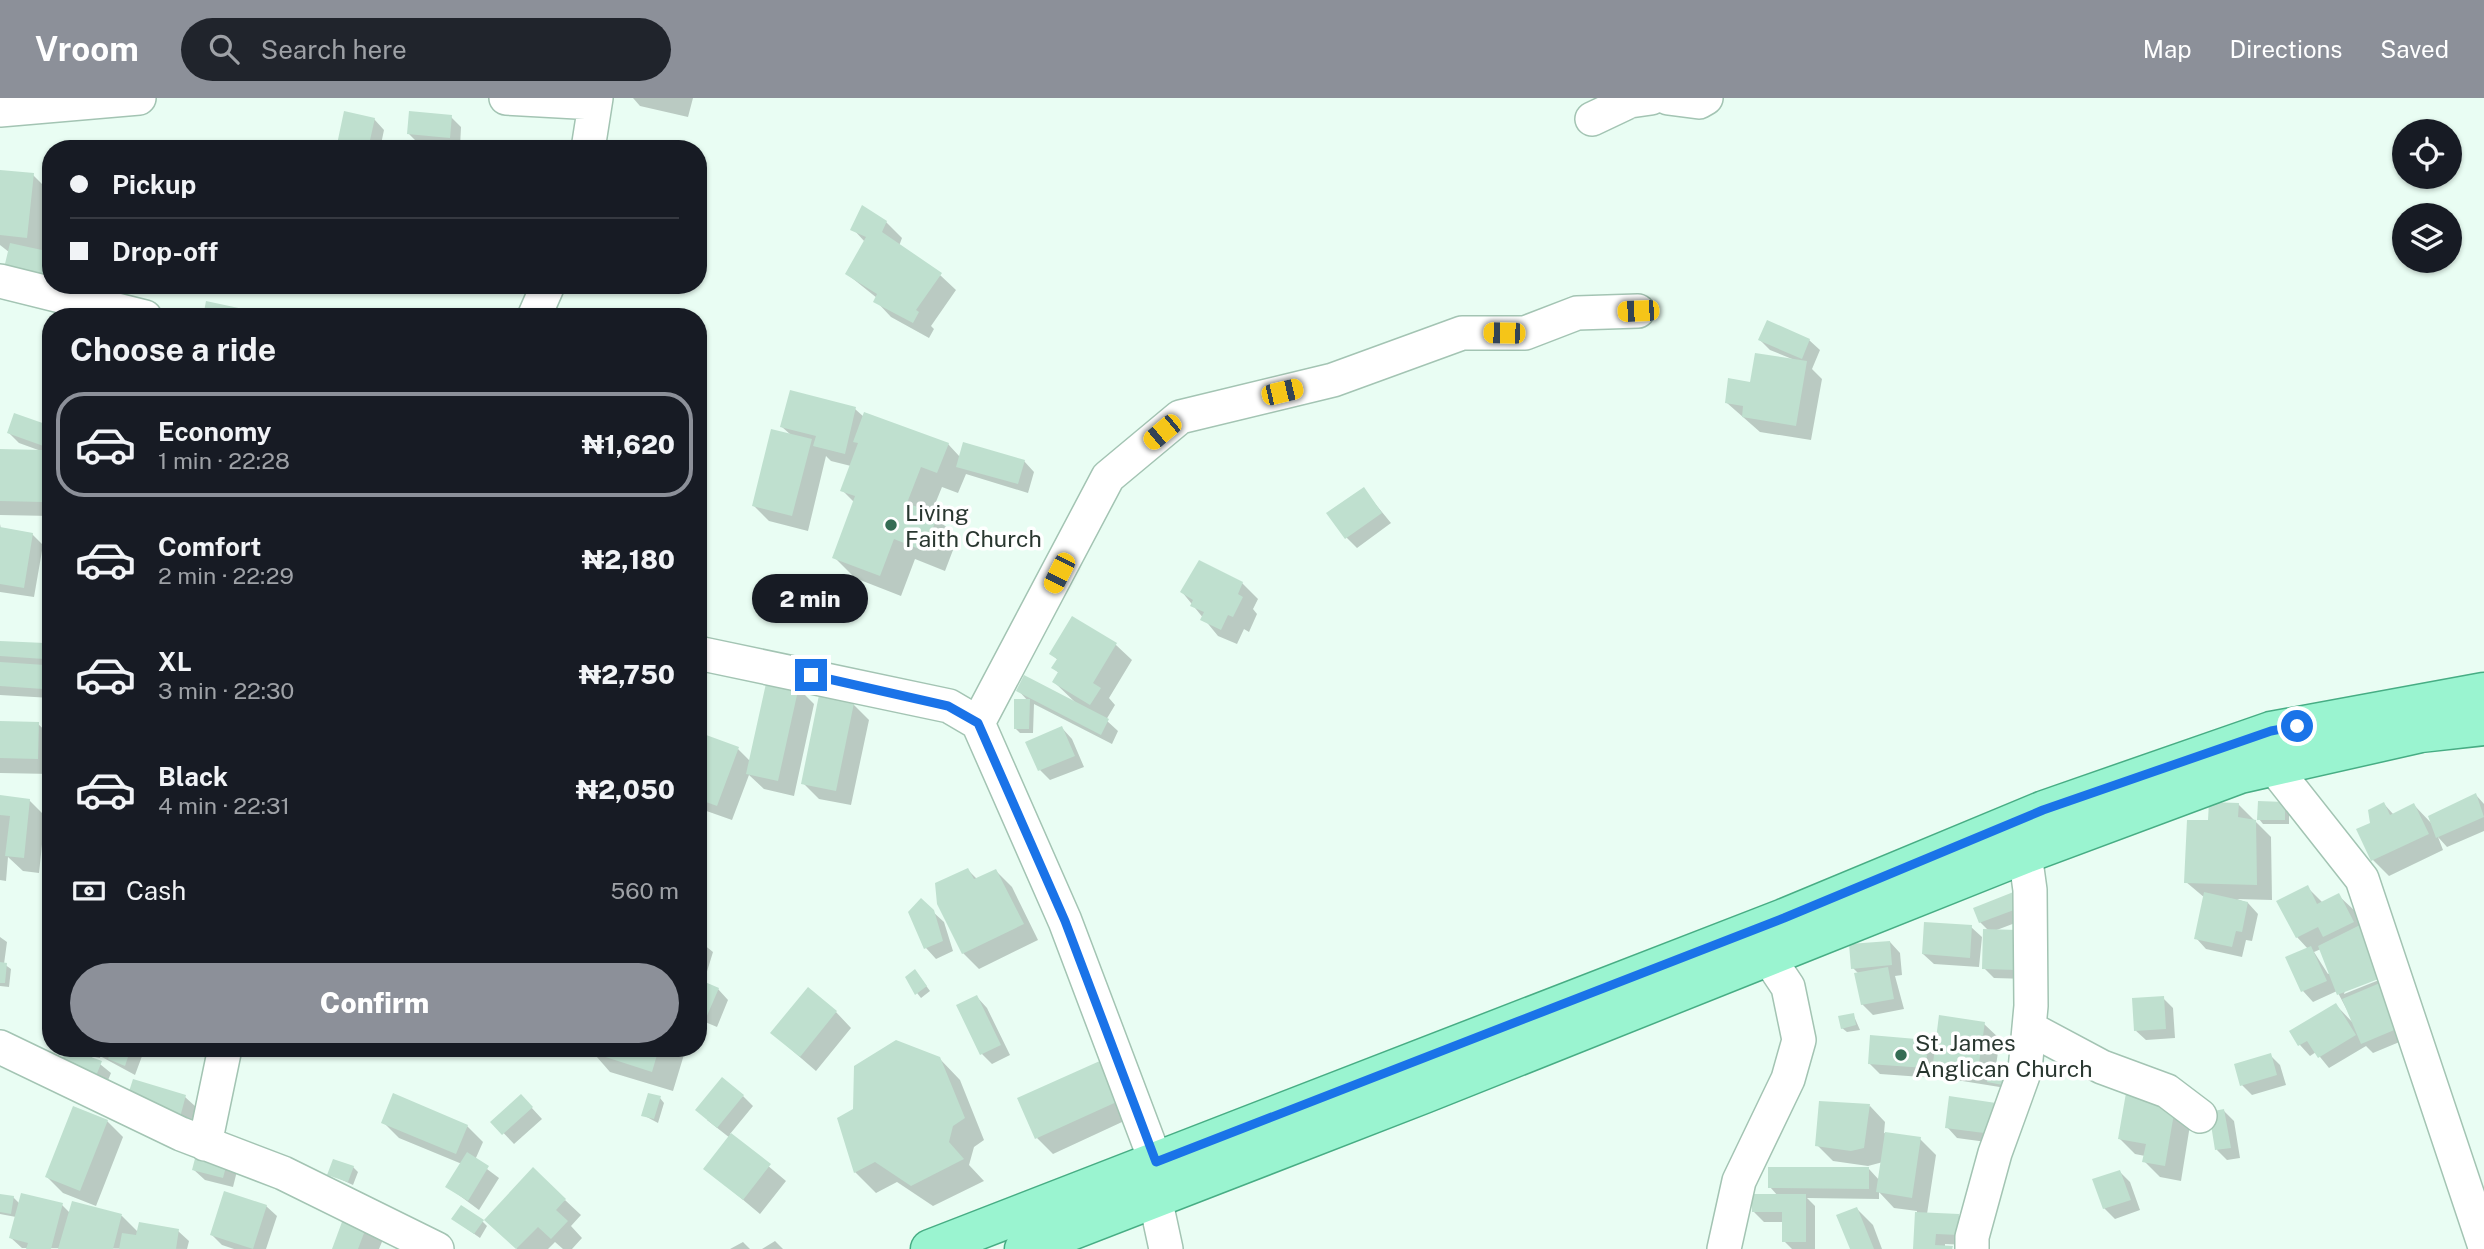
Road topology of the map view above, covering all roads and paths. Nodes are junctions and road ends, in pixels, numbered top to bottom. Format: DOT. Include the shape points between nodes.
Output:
graph roads {
  1 [pos="139,98"];
  2 [pos="506,98"];
  3 [pos="1651,98"];
  4 [pos="1668,98"];
  5 [pos="1706,98"];
  6 [pos="595,101"];
  7 [pos="0,110"];
  8 [pos="1592,119"];
  9 [pos="589,140"];
  10 [pos="0,281"];
  11 [pos="42,291"];
  12 [pos="52,294"];
  13 [pos="109,308"];
  14 [pos="1638,311"];
  15 [pos="707,655"];
  16 [pos="2484,718"];
  17 [pos="978,723"];
  18 [pos="2272,765"];
  19 [pos="2025,854"];
  20 [pos="1768,957"];
  21 [pos="2029,1028"];
  22 [pos="0,1047"];
  23 [pos="223,1057"];
  24 [pos="2200,1115"];
  25 [pos="205,1144"];
  26 [pos="1155,1180"];
  27 [pos="2484,1244"];
  28 [pos="438,1249"];
  29 [pos="930,1249"];
  30 [pos="1024,1249"];
  31 [pos="1166,1249"];
  32 [pos="1724,1249"];
  33 [pos="1972,1249"];
  1 -- 7 [label="street"];
  2 -- 6 [label="street"];
  3 -- 8 [label="street" via="1630,101"];
  4 -- 5 [label="street" via="1699,102"];
  6 -- 9 [label="street"];
  10 -- 11 [label="street"];
  12 -- 13 [label="street"];
  14 -- 17 [label="street" via="1577,313 1525,333 1462,333 1333,380 1180,417 1108,477"];
  15 -- 17 [label="street" via="948,706"];
  16 -- 18 [label="main road"];
  16 -- 26 [label="main road" via="2271,731 2043,810"];
  17 -- 26 [label="street" via="1065,921"];
  18 -- 19 [label="main road"];
  18 -- 27 [label="street" via="2362,879"];
  19 -- 20 [label="main road"];
  19 -- 21 [label="street" via="2030,890"];
  20 -- 26 [label="main road"];
  20 -- 32 [label="street" via="1788,987 1799,1040 1788,1079 1739,1181"];
  21 -- 24 [label="street" via="2102,1067 2167,1091"];
  21 -- 33 [label="street" via="2025,1070 1995,1153"];
  22 -- 25 [label="street"];
  23 -- 25 [label="street"];
  25 -- 28 [label="street" via="283,1173"];
  26 -- 29 [label="main road"];
  26 -- 30 [label="main road"];
  26 -- 31 [label="street"];
}
